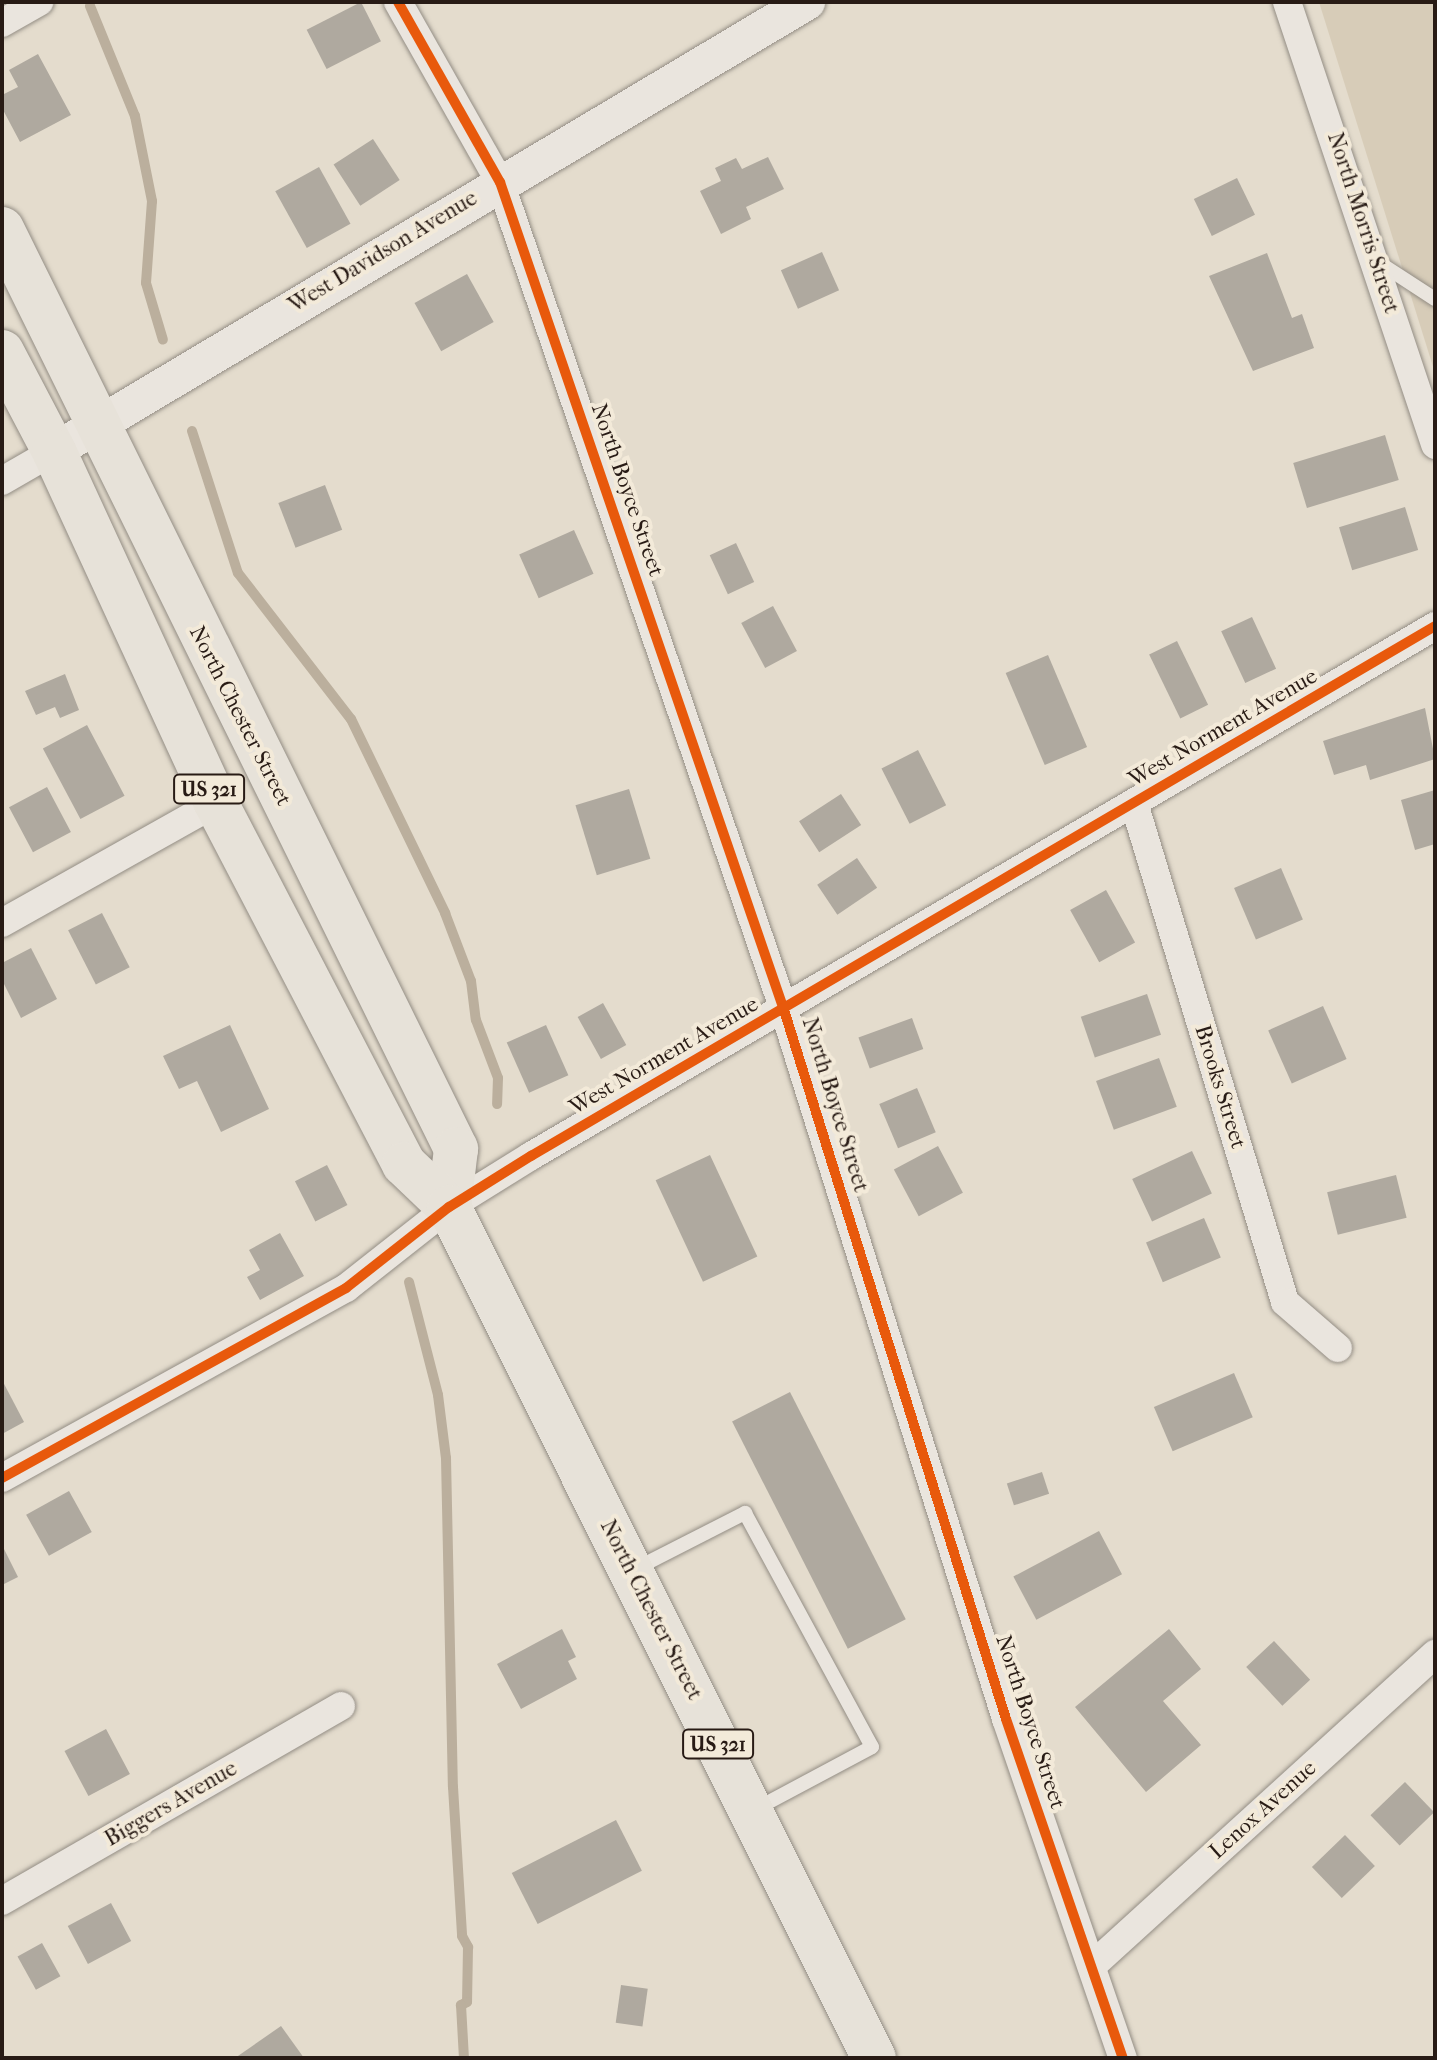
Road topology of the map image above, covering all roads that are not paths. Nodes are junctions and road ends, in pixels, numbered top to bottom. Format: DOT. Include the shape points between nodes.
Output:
graph roads {
  1 [pos="39,2"];
  2 [pos="398,2"];
  3 [pos="807,2"];
  4 [pos="1287,2"];
  5 [pos="2,23"];
  6 [pos="500,182"];
  7 [pos="2,229"];
  8 [pos="1376,260"];
  9 [pos="1435,299"];
  10 [pos="2,352"];
  11 [pos="95,425"];
  12 [pos="1435,445"];
  13 [pos="54,451"];
  14 [pos="2,481"];
  15 [pos="1435,626"];
  16 [pos="216,803"];
  17 [pos="1134,803"];
  18 [pos="2,923"];
  19 [pos="784,1010"];
  20 [pos="449,1207"];
  21 [pos="1338,1348"];
  22 [pos="2,1478"];
  23 [pos="632,1571"];
  24 [pos="1435,1654"];
  25 [pos="341,1706"];
  26 [pos="752,1811"];
  27 [pos="2,1901"];
  28 [pos="1092,1966"];
  29 [pos="874,2058"];
  30 [pos="1123,2058"];
  1 -- 5 [label="street"];
  2 -- 6 [label="street, North Boyce Street"];
  3 -- 6 [label="street, West Davidson Avenue"];
  4 -- 8 [label="street, North Morris Street"];
  6 -- 11 [label="street, West Davidson Avenue"];
  6 -- 19 [label="street, North Boyce Street"];
  7 -- 11 [label="main road, North Chester Street / US 321"];
  8 -- 9 [label="lane"];
  8 -- 12 [label="street, North Morris Street"];
  10 -- 13 [label="main road, North Chester Street / US 321"];
  11 -- 13 [label="street, West Davidson Avenue"];
  11 -- 20 [label="main road, North Chester Street / US 321" via="456,1149"];
  13 -- 14 [label="street, West Davidson Avenue"];
  13 -- 16 [label="main road, North Chester Street / US 321"];
  15 -- 17 [label="street, West Norment Avenue"];
  16 -- 18 [label="street"];
  16 -- 20 [label="main road, North Chester Street / US 321" via="404,1164"];
  17 -- 19 [label="street, West Norment Avenue"];
  17 -- 21 [label="street, Brooks Street" via="1285,1302"];
  19 -- 20 [label="street, West Norment Avenue"];
  19 -- 28 [label="street, North Boyce Street" via="1006,1719"];
  20 -- 22 [label="street, West Norment Avenue" via="346,1288"];
  20 -- 23 [label="main road, North Chester Street / US 321"];
  23 -- 26 [label="main road, North Chester Street / US 321"];
  23 -- 26 [label="lane" via="745,1513 872,1747"];
  24 -- 28 [label="street, Lenox Avenue"];
  25 -- 27 [label="street, Biggers Avenue"];
  26 -- 29 [label="main road, North Chester Street / US 321"];
  28 -- 30 [label="street, North Boyce Street"];
}
